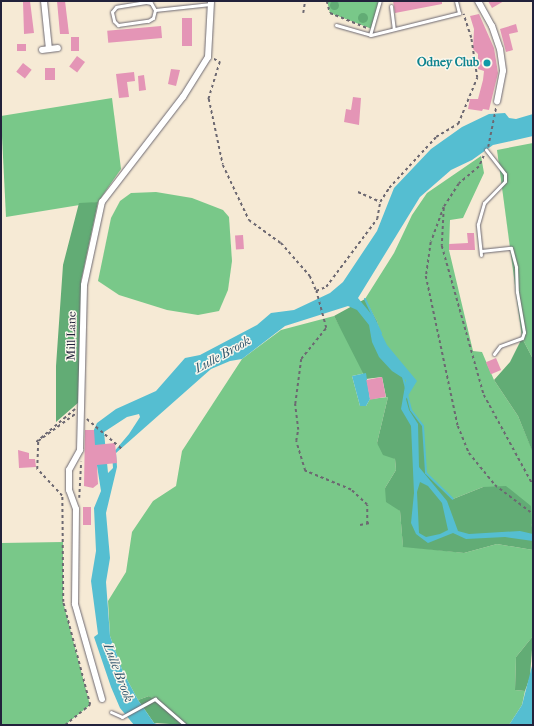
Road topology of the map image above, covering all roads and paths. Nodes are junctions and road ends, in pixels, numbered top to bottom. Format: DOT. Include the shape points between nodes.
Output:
graph roads {
  1 [pos="44,1"];
  2 [pos="305,1"];
  3 [pos="327,1"];
  4 [pos="380,1"];
  5 [pos="456,1"];
  6 [pos="478,1"];
  7 [pos="211,2"];
  8 [pos="391,6"];
  9 [pos="155,10"];
  10 [pos="303,13"];
  11 [pos="459,13"];
  12 [pos="336,25"];
  13 [pos="394,29"];
  14 [pos="372,30"];
  15 [pos="370,35"];
  16 [pos="58,48"];
  17 [pos="49,49"];
  18 [pos="42,50"];
  19 [pos="208,57"];
  20 [pos="497,102"];
  21 [pos="486,150"];
  22 [pos="358,192"];
  23 [pos="380,202"];
  24 [pos="444,206"];
  25 [pos="316,291"];
  26 [pos="494,354"];
  27 [pos="81,407"];
  28 [pos="93,423"];
  29 [pos="36,442"];
  30 [pos="122,449"];
  31 [pos="80,450"];
  32 [pos="533,485"];
  33 [pos="72,503"];
  34 [pos="533,514"];
  35 [pos="370,523"];
  36 [pos="367,524"];
  37 [pos="360,525"];
  38 [pos="102,699"];
  39 [pos="111,712"];
  40 [pos="65,725"];
  41 [pos="185,725"];
  1 -- 17 [label="street"];
  2 -- 10 [label="path"];
  3 -- 14 [label="path" via="330,13"];
  4 -- 14 [label="lane"];
  5 -- 11 [label="lane"];
  6 -- 20 [label="street" via="492,26 500,49 503,71"];
  7 -- 9 [label="lane"];
  7 -- 19 [label="street, Mill Lane"];
  8 -- 13 [label="lane"];
  9 -- 9 [label="lane" via="153,18 148,21 118,25 112,12 116,7 146,2 151,3"];
  11 -- 13 [label="lane"];
  11 -- 23 [label="path" via="465,15 477,78 458,124 436,137 388,188"];
  12 -- 15 [label="lane"];
  13 -- 15 [label="lane"];
  14 -- 15 [label="lane"];
  16 -- 17 [label="street"];
  17 -- 18 [label="street"];
  19 -- 25 [label="path" via="220,62 210,99 223,166 249,220 280,243 310,276"];
  19 -- 27 [label="street, Mill Lane" via="183,96 102,202 84,285"];
  20 -- 21 [label="path"];
  21 -- 24 [label="path" via="479,167 459,184"];
  21 -- 26 [label="lane" via="505,174 505,181 484,203 478,224 481,253 511,248 516,267 517,292 524,332 522,338 500,346"];
  22 -- 23 [label="path"];
  23 -- 25 [label="path" via="377,219 326,287"];
  24 -- 32 [label="path" via="442,246 484,395"];
  24 -- 34 [label="path" via="431,242 426,276 458,426 469,453 495,485"];
  25 -- 36 [label="path" via="326,328 301,359 295,404 298,430 296,441 304,472 351,490 368,505"];
  27 -- 29 [label="path"];
  27 -- 31 [label="street, Mill Lane"];
  27 -- 40 [label="path" via="38,441 37,470 62,496 63,602 90,705"];
  28 -- 30 [label="path"];
  31 -- 33 [label="street, Mill Lane" via="69,470"];
  31 -- 33 [label="path" via="80,497"];
  33 -- 38 [label="street, Mill Lane" via="76,509 75,604"];
  35 -- 36 [label="path"];
  36 -- 37 [label="path"];
  39 -- 41 [label="lane" via="122,717 155,699"];
}
